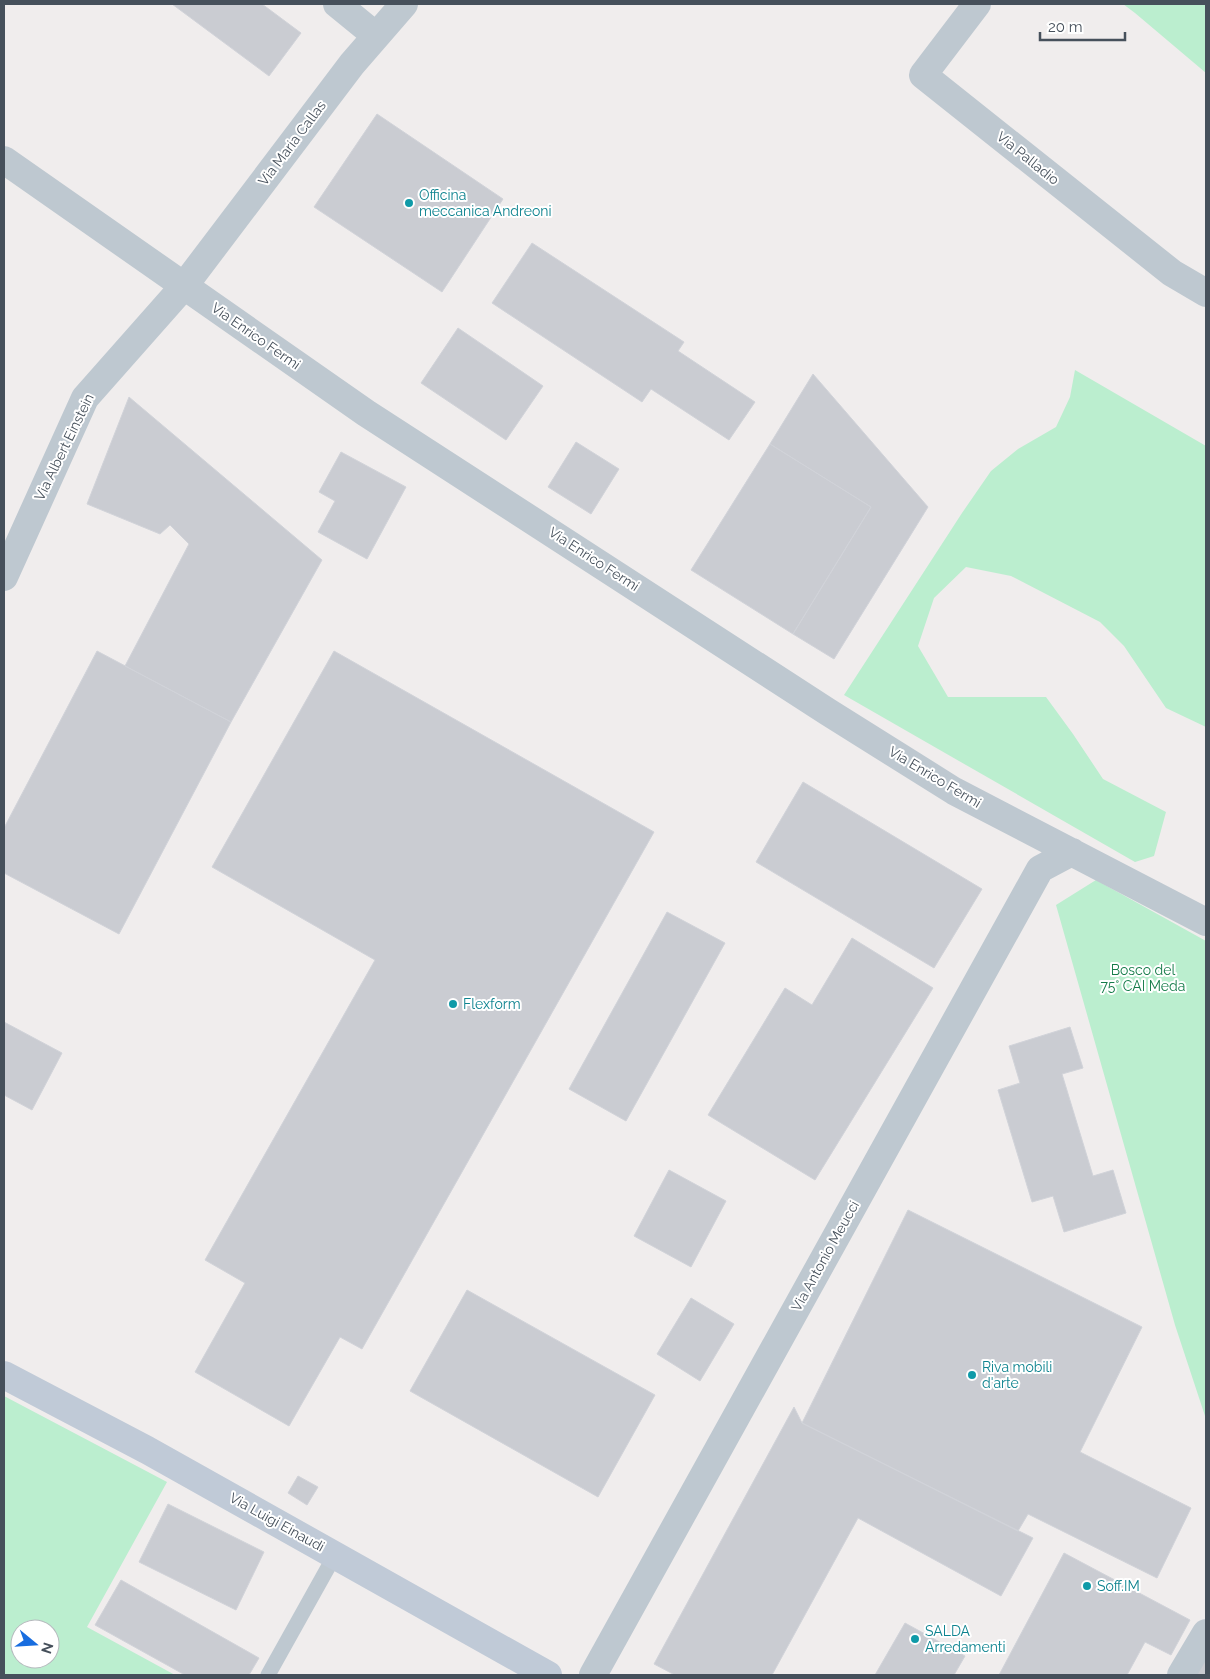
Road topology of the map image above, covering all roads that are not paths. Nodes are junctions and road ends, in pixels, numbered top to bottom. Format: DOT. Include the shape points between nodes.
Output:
graph roads {
  1 [pos="337,4"];
  2 [pos="404,4"];
  3 [pos="977,4"];
  4 [pos="375,34"];
  5 [pos="4,160"];
  6 [pos="184,286"];
  7 [pos="1206,293"];
  8 [pos="4,577"];
  9 [pos="1072,852"];
  10 [pos="1206,922"];
  11 [pos="4,1375"];
  12 [pos="335,1555"];
  13 [pos="1206,1633"];
  14 [pos="542,1674"];
  15 [pos="268,1675"];
  16 [pos="592,1675"];
  17 [pos="1182,1675"];
  1 -- 4 [label="street"];
  2 -- 4 [label="street, Via Maria Callas"];
  3 -- 7 [label="street, Via Palladio" via="923,75 1172,273"];
  4 -- 6 [label="street, Via Maria Callas"];
  5 -- 6 [label="street, Via Enrico Fermi"];
  6 -- 8 [label="street, Via Albert Einstein" via="85,398"];
  6 -- 9 [label="street, Via Enrico Fermi" via="366,413 828,712 954,791"];
  9 -- 10 [label="street, Via Enrico Fermi"];
  9 -- 16 [label="street, Via Antonio Meucci" via="1040,869"];
  11 -- 12 [label="street, Via Luigi Einaudi"];
  12 -- 14 [label="street, Via Luigi Einaudi"];
  12 -- 15 [label="lane"];
  13 -- 17 [label="street"];
}
